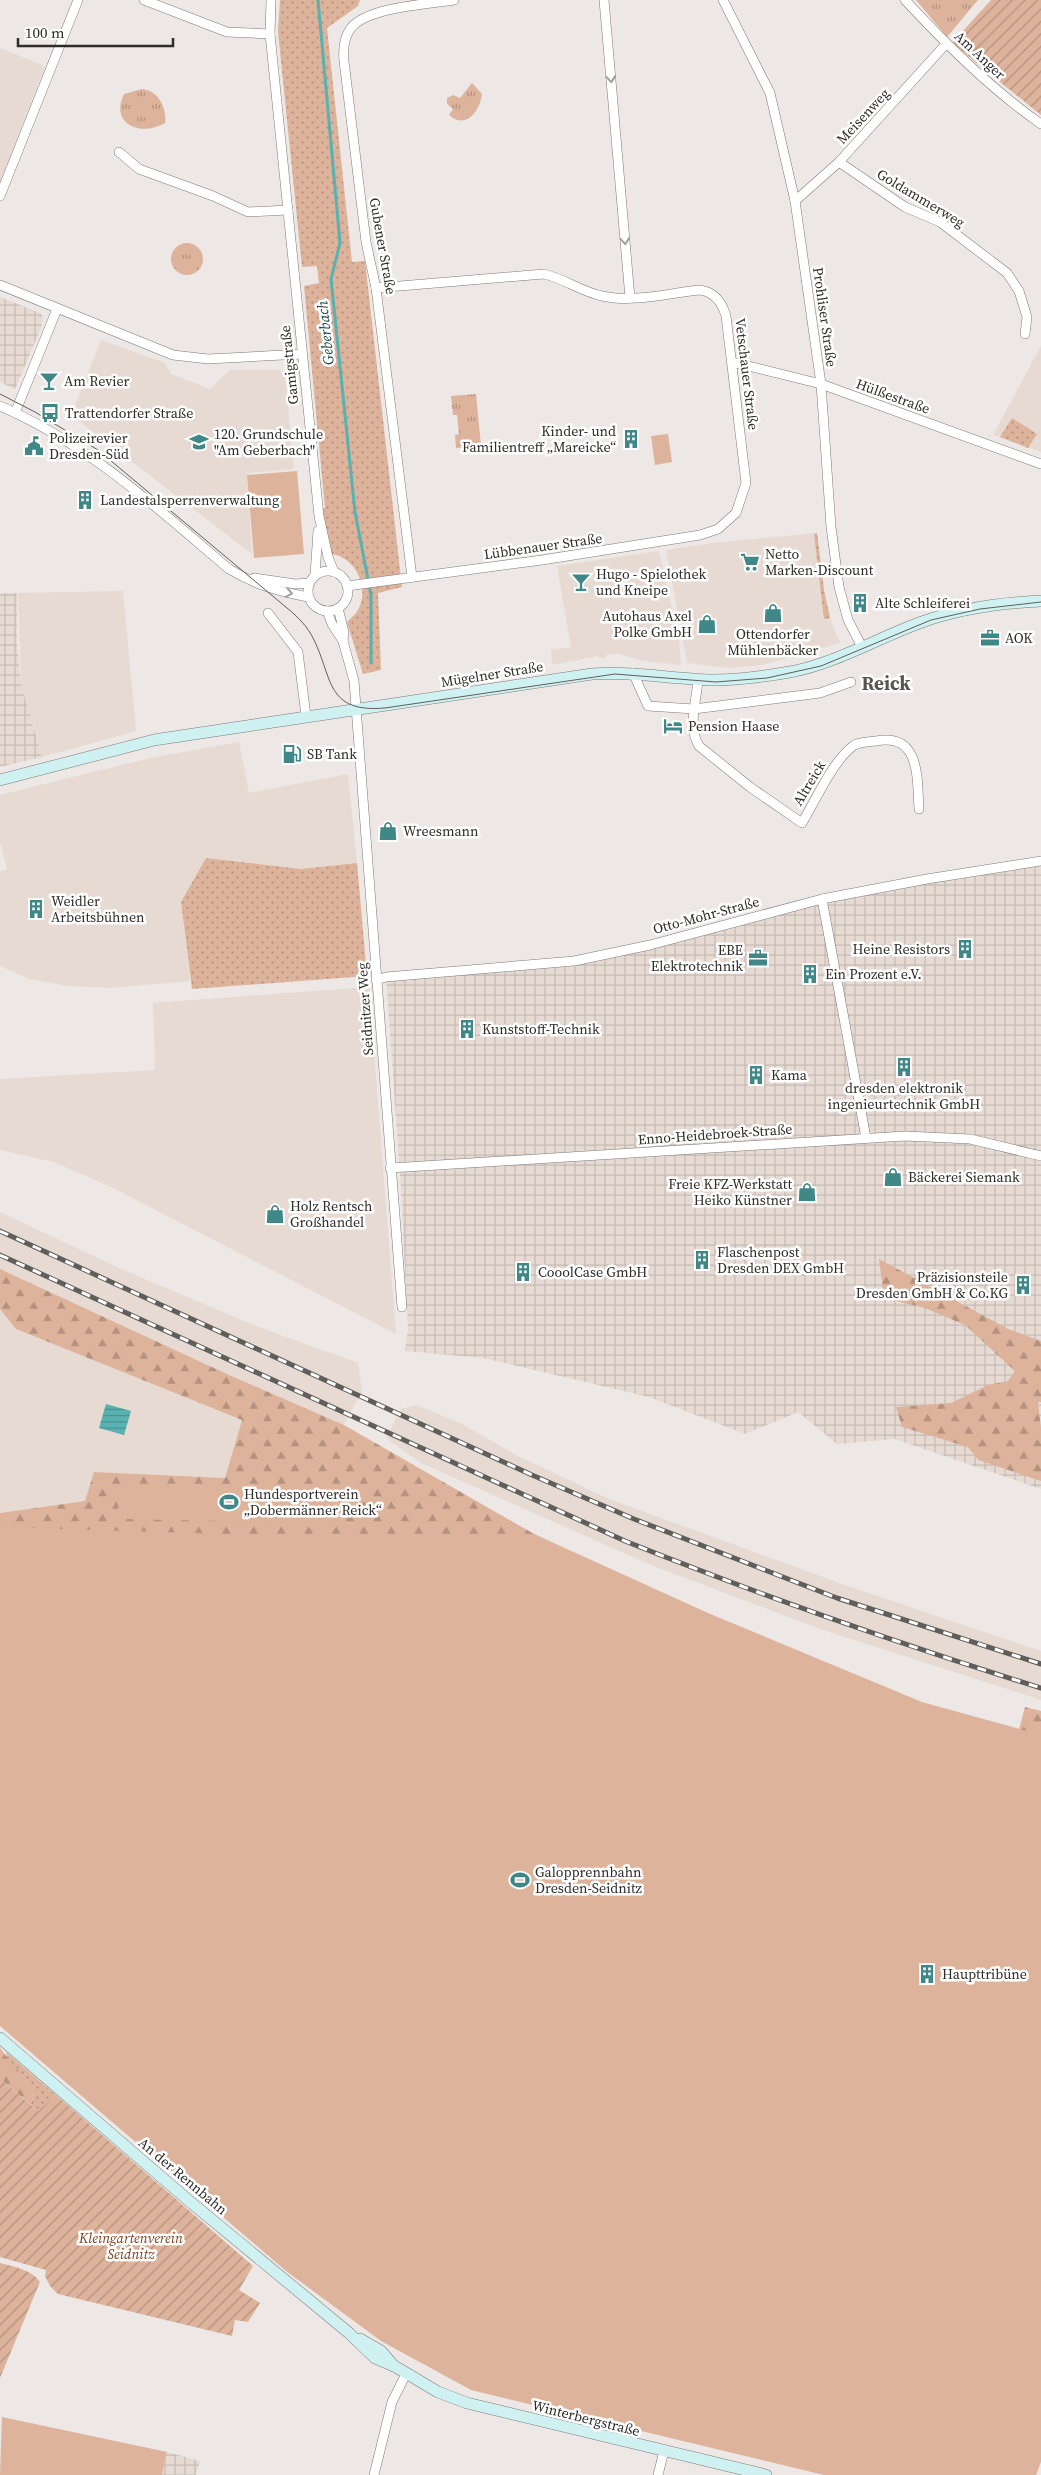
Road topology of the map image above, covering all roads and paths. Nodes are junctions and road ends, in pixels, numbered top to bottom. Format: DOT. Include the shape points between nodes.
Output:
graph roads {
  1 [pos="78,0"];
  2 [pos="144,0"];
  3 [pos="271,0"];
  4 [pos="454,0"];
  5 [pos="604,0"];
  6 [pos="723,0"];
  7 [pos="905,0"];
  8 [pos="270,34"];
  9 [pos="946,44"];
  10 [pos="1041,124"];
  11 [pos="119,152"];
  12 [pos="839,162"];
  13 [pos="0,196"];
  14 [pos="795,202"];
  15 [pos="288,210"];
  16 [pos="0,285"];
  17 [pos="376,288"];
  18 [pos="630,298"];
  19 [pos="57,309"];
  20 [pos="1025,334"];
  21 [pos="302,354"];
  22 [pos="732,362"];
  23 [pos="821,384"];
  24 [pos="0,406"];
  25 [pos="15,413"];
  26 [pos="1041,464"];
  27 [pos="736,513"];
  28 [pos="319,516"];
  29 [pos="334,572"];
  30 [pos="238,574"];
  31 [pos="315,575"];
  32 [pos="412,577"];
  33 [pos="309,583"];
  34 [pos="347,586"];
  35 [pos="308,597"];
  36 [pos="1041,601"];
  37 [pos="338,608"];
  38 [pos="327,611"];
  39 [pos="268,613"];
  40 [pos="343,641"];
  41 [pos="862,648"];
  42 [pos="633,672"];
  43 [pos="698,679"];
  44 [pos="851,682"];
  45 [pos="694,708"];
  46 [pos="357,709"];
  47 [pos="306,716"];
  48 [pos="0,780"];
  49 [pos="919,809"];
  50 [pos="1041,861"];
  51 [pos="822,899"];
  52 [pos="376,980"];
  53 [pos="866,1138"];
  54 [pos="1041,1156"];
  55 [pos="390,1168"];
  56 [pos="402,1308"];
  57 [pos="0,2038"];
  58 [pos="406,2374"];
  59 [pos="664,2451"];
  60 [pos="374,2475"];
  61 [pos="658,2475"];
  62 [pos="766,2475"];
  1 -- 13 [label="street"];
  2 -- 8 [label="street" via="227,32"];
  3 -- 8 [label="street, Gamigstraße"];
  4 -- 17 [label="street, Gubener Straße" via="373,14 351,28 344,42 365,237"];
  5 -- 18 [label="street, one-way"];
  6 -- 14 [label="street, Prohliser Straße" via="770,93"];
  7 -- 9 [label="street, Am Anger"];
  8 -- 15 [label="street, Gamigstraße"];
  9 -- 10 [label="street, Am Anger"];
  9 -- 12 [label="street, Meisenweg"];
  11 -- 15 [label="street" via="140,168 248,212"];
  12 -- 14 [label="street, Meisenweg"];
  12 -- 20 [label="street, Goldammerweg" via="905,207 940,222 1006,273 1019,291 1027,317"];
  14 -- 23 [label="street, Prohliser Straße"];
  15 -- 21 [label="street, Gamigstraße"];
  16 -- 19 [label="street"];
  17 -- 18 [label="street, Vetschauer Straße" via="544,274 601,296"];
  17 -- 32 [label="street, Gubener Straße"];
  18 -- 22 [label="street, Vetschauer Straße" via="708,291 723,307"];
  19 -- 21 [label="street" via="173,355 191,358"];
  19 -- 25 [label="street"];
  21 -- 28 [label="street, Gamigstraße"];
  22 -- 23 [label="street, Hülßestraße"];
  22 -- 27 [label="street, Vetschauer Straße" via="746,483"];
  23 -- 26 [label="street, Hülßestraße"];
  23 -- 41 [label="street, Prohliser Straße" via="838,587 848,620"];
  24 -- 25 [label="street"];
  25 -- 30 [label="street" via="77,446 116,474"];
  27 -- 32 [label="street, Lübbenauer Straße" via="718,529 700,535"];
  28 -- 29 [label="street, Gamigstraße"];
  28 -- 31 [label="street, Gamigstraße"];
  29 -- 31 [label="street"];
  29 -- 34 [label="street, Gamigstraße"];
  30 -- 33 [label="street" via="264,580"];
  30 -- 35 [label="street, one-way" via="276,591"];
  31 -- 33 [label="street"];
  32 -- 34 [label="street, Lübbenauer Straße"];
  33 -- 35 [label="street"];
  34 -- 37 [label="street" via="346,599"];
  35 -- 38 [label="street" via="315,607"];
  36 -- 41 [label="street" via="961,610 898,631"];
  37 -- 38 [label="street"];
  37 -- 40 [label="street"];
  38 -- 40 [label="street"];
  39 -- 47 [label="street" via="298,652"];
  40 -- 46 [label="street" via="354,680"];
  41 -- 43 [label="street" via="787,672 746,679"];
  42 -- 43 [label="street"];
  42 -- 45 [label="street" via="648,706"];
  42 -- 46 [label="street, Mügelner Straße" via="592,674"];
  43 -- 45 [label="street, Altreick"];
  44 -- 45 [label="street" via="820,693"];
  45 -- 49 [label="street, Altreick" via="694,738 699,746 802,823 854,745 883,739 907,749 916,760"];
  46 -- 47 [label="street, Mügelner Straße"];
  46 -- 52 [label="street, Seidnitzer Weg"];
  47 -- 48 [label="street, Mügelner Straße" via="154,740"];
  50 -- 51 [label="street, Otto-Mohr-Straße"];
  51 -- 52 [label="street, Otto-Mohr-Straße" via="574,961"];
  51 -- 53 [label="street"];
  52 -- 55 [label="street, Seidnitzer Weg"];
  53 -- 54 [label="street, Enno-Heidebroek-Straße" via="941,1136 970,1139"];
  53 -- 55 [label="street, Enno-Heidebroek-Straße"];
  55 -- 56 [label="street, Seidnitzer Weg"];
  57 -- 58 [label="street, An der Rennbahn" via="188,2200 350,2333 375,2358"];
  58 -- 59 [label="street, Winterbergstraße" via="438,2392 467,2403"];
  58 -- 60 [label="street" via="392,2402"];
  59 -- 61 [label="street"];
  59 -- 62 [label="street, Winterbergstraße"];
}
